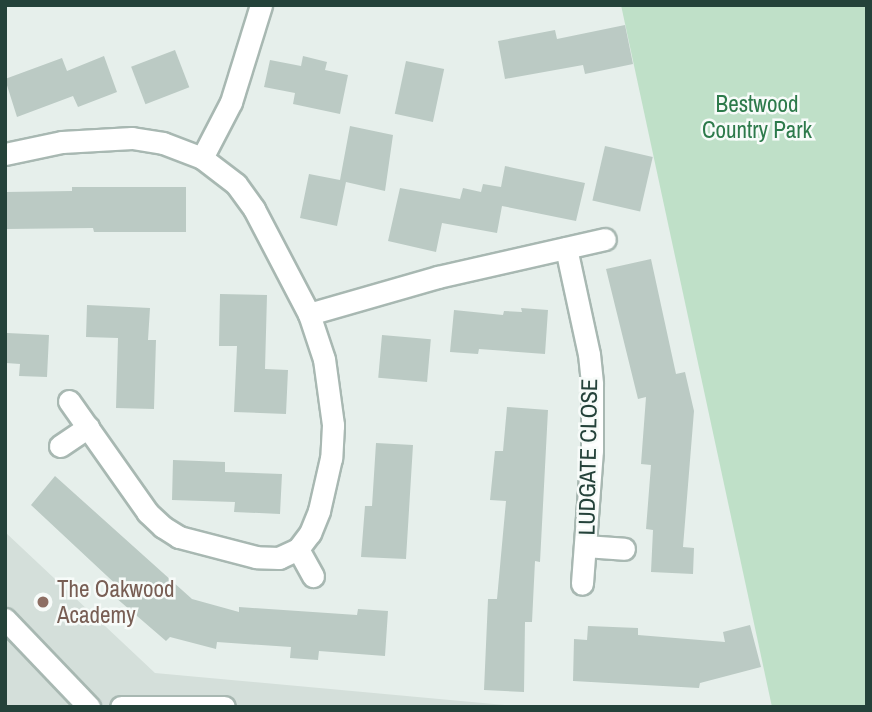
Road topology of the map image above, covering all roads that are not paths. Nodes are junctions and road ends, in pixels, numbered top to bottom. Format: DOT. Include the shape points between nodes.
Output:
graph roads {
  1 [pos="261,5"];
  2 [pos="5,154"];
  3 [pos="202,158"];
  4 [pos="605,239"];
  5 [pos="566,248"];
  6 [pos="309,314"];
  7 [pos="69,401"];
  8 [pos="88,427"];
  9 [pos="60,446"];
  10 [pos="585,546"];
  11 [pos="624,549"];
  12 [pos="298,550"];
  13 [pos="313,576"];
  14 [pos="582,584"];
  15 [pos="5,619"];
  16 [pos="89,707"];
  17 [pos="121,707"];
  18 [pos="224,707"];
  1 -- 3 [label="street" via="231,102"];
  2 -- 3 [label="street" via="62,142 132,138 163,143"];
  3 -- 6 [label="street" via="236,184 254,209"];
  4 -- 5 [label="street"];
  5 -- 6 [label="street" via="438,277"];
  5 -- 10 [label="street, LUDGATE CLOSE" via="592,384"];
  6 -- 12 [label="street" via="324,359 332,436 319,511"];
  7 -- 8 [label="street"];
  8 -- 9 [label="street"];
  8 -- 12 [label="street" via="148,513 179,537 256,557 279,558"];
  10 -- 11 [label="street"];
  10 -- 14 [label="street, LUDGATE CLOSE"];
  12 -- 13 [label="street"];
  15 -- 16 [label="street"];
  17 -- 18 [label="street"];
}
